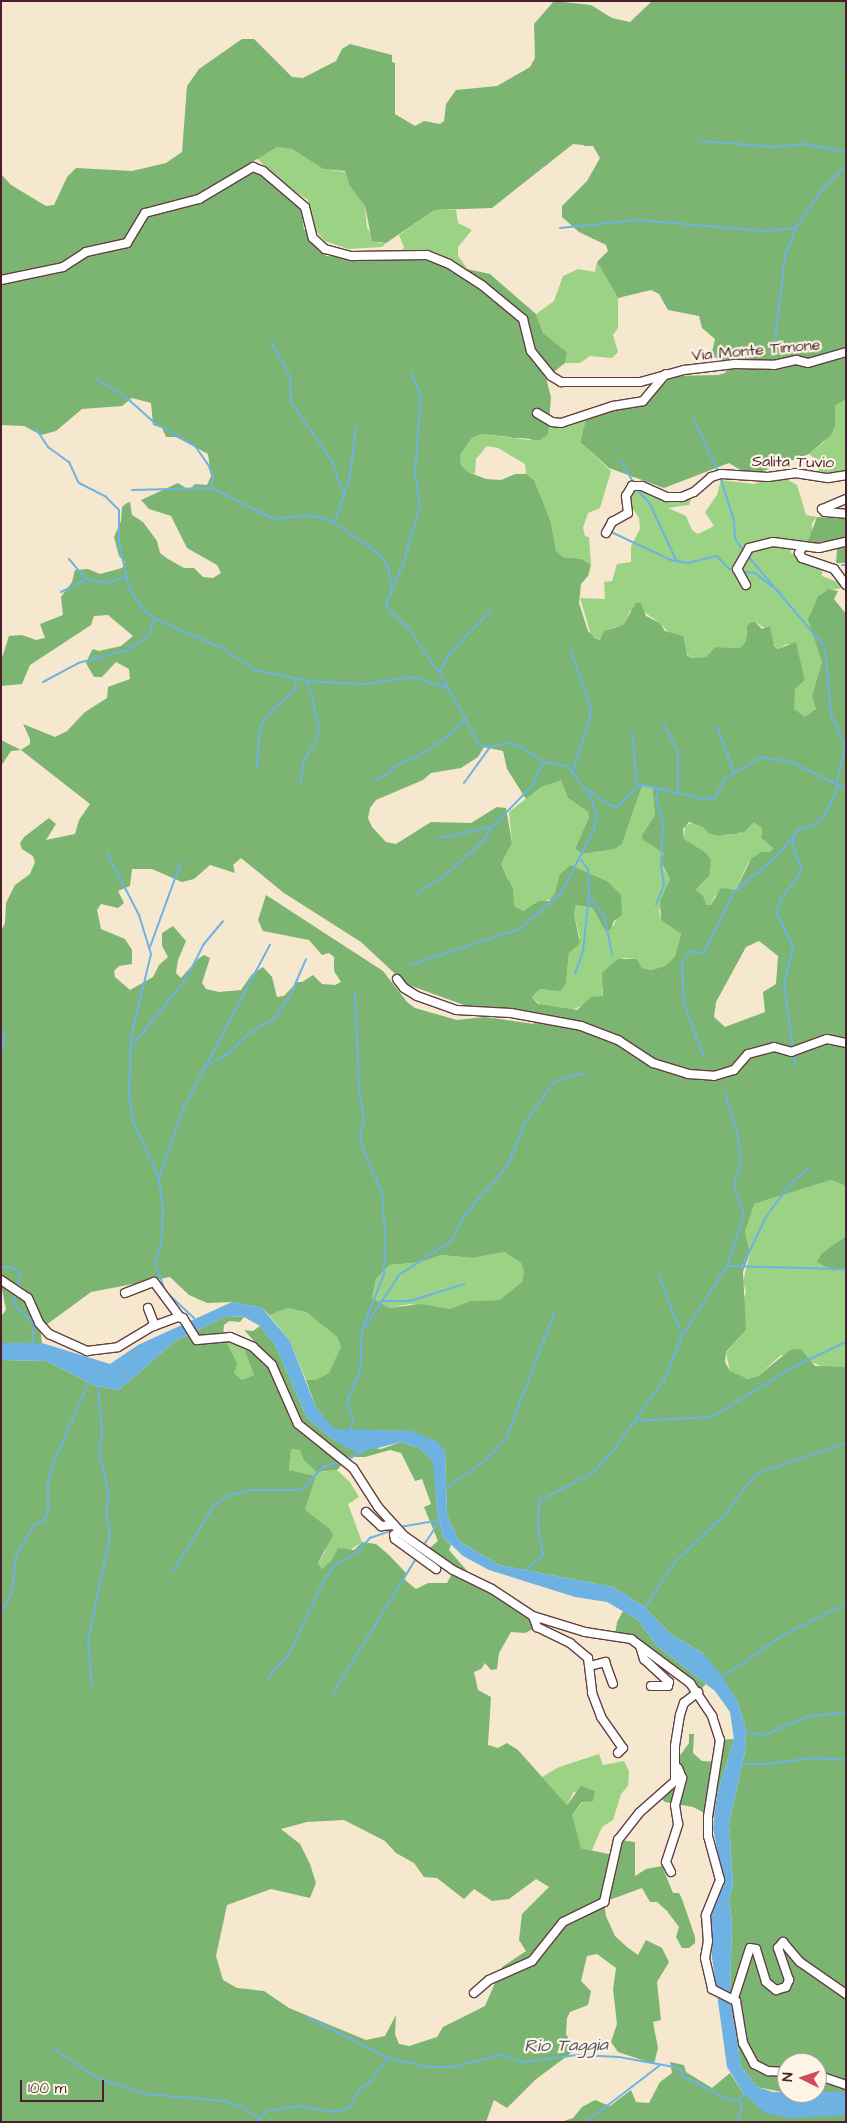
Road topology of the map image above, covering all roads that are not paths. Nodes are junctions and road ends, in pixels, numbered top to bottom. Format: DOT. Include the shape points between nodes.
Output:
graph roads {
  1 [pos="1,280"];
  2 [pos="846,352"];
  3 [pos="667,372"];
  4 [pos="537,413"];
  5 [pos="846,475"];
  6 [pos="846,499"];
  7 [pos="846,514"];
  8 [pos="606,533"];
  9 [pos="846,542"];
  10 [pos="802,548"];
  11 [pos="746,585"];
  12 [pos="846,586"];
  13 [pos="397,979"];
  14 [pos="846,1043"];
  15 [pos="1,1280"];
  16 [pos="125,1293"];
  17 [pos="148,1308"];
  18 [pos="182,1317"];
  19 [pos="155,1326"];
  20 [pos="366,1512"];
  21 [pos="397,1528"];
  22 [pos="436,1569"];
  23 [pos="533,1616"];
  24 [pos="640,1646"];
  25 [pos="590,1666"];
  26 [pos="613,1684"];
  27 [pos="651,1686"];
  28 [pos="698,1692"];
  29 [pos="618,1753"];
  30 [pos="676,1766"];
  31 [pos="671,1872"];
  32 [pos="474,1993"];
  33 [pos="846,1994"];
  34 [pos="734,1996"];
  35 [pos="777,2072"];
  36 [pos="827,2079"];
  37 [pos="846,2086"];
  1 -- 3 [label="street, Via Monte Timone" via="63,267 86,252 127,243 145,214 199,199 253,167 264,171 306,207 313,238 325,249 352,256 407,253 434,256 499,298 523,319 531,351 558,381 576,384 634,383"];
  2 -- 3 [label="street, Via Monte Timone" via="808,363 796,360 774,365 735,364"];
  3 -- 4 [label="street" via="643,401 613,406 561,423 552,422"];
  5 -- 8 [label="street, Salita Tuvio" via="828,478 795,473 768,477 721,474 682,497 667,497 642,486 632,486 626,496 628,513 612,522"];
  6 -- 7 [label="street" via="822,509"];
  9 -- 10 [label="street"];
  10 -- 11 [label="street" via="773,542 749,548 738,569"];
  10 -- 12 [label="street" via="799,553 802,558 834,569"];
  13 -- 14 [label="street" via="417,996 456,1010 511,1012 582,1026 618,1040 653,1063 688,1074 714,1076 734,1070 748,1054 774,1047 791,1052 827,1039"];
  15 -- 19 [label="street" via="22,1291 44,1329 97,1351 118,1347"];
  16 -- 18 [label="street" via="154,1282"];
  17 -- 19 [label="street"];
  18 -- 19 [label="street"];
  18 -- 21 [label="street" via="196,1340 230,1337 260,1352 276,1373 298,1424 353,1468 378,1507"];
  20 -- 21 [label="street" via="381,1526"];
  21 -- 22 [label="street" via="395,1539"];
  21 -- 23 [label="street" via="453,1570 492,1589"];
  23 -- 24 [label="street" via="585,1632 624,1637"];
  23 -- 25 [label="street" via="537,1627 582,1652"];
  24 -- 27 [label="street" via="644,1659 669,1682 668,1686"];
  24 -- 28 [label="street" via="664,1661"];
  25 -- 26 [label="street" via="605,1662"];
  25 -- 29 [label="street" via="589,1681 596,1704 623,1748"];
  28 -- 30 [label="street" via="684,1703 680,1715 675,1746"];
  28 -- 34 [label="street" via="719,1728 720,1740 708,1817 708,1836 720,1880 707,1907 705,1958 712,1989"];
  30 -- 31 [label="street" via="682,1778 675,1805 678,1824 666,1862"];
  30 -- 32 [label="street" via="675,1781 639,1813 618,1840 604,1902 563,1922 532,1961 489,1980"];
  33 -- 34 [label="street" via="805,1966 782,1942 778,1948 789,1980 786,1987 776,1990 766,1982 756,1949 750,1948"];
  34 -- 35 [label="street" via="740,2012 743,2043 754,2064 768,2072"];
  36 -- 37 [label="street"];
}
